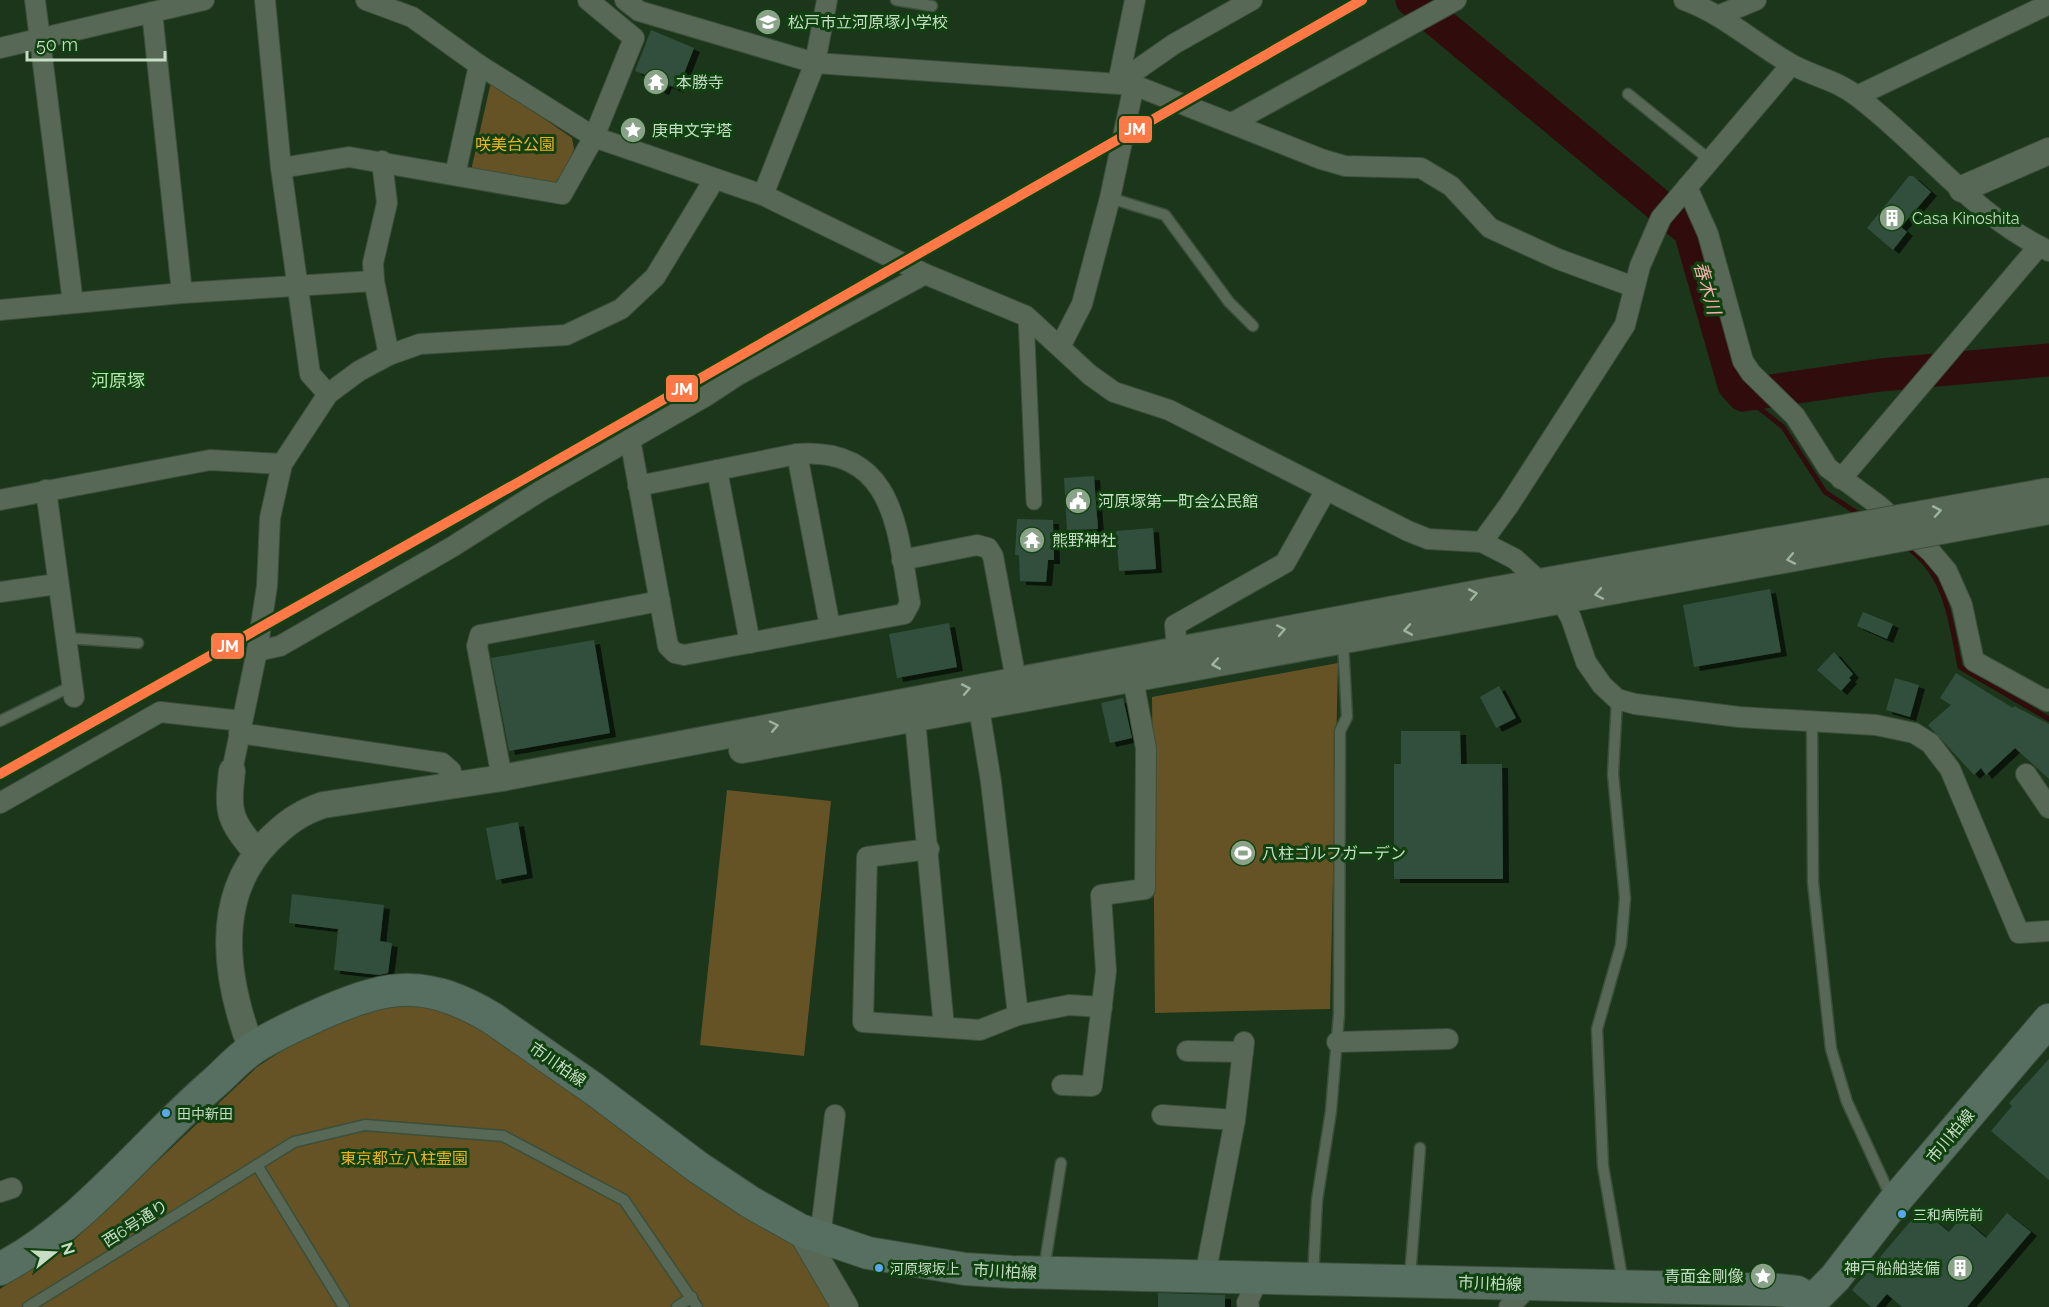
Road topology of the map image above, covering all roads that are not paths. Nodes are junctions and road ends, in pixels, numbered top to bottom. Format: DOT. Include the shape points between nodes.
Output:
graph roads {
  1 [pos="35,0"];
  2 [pos="204,0"];
  3 [pos="265,0"];
  4 [pos="366,0"];
  5 [pos="588,0"];
  6 [pos="625,0"];
  7 [pos="827,0"];
  8 [pos="896,0"];
  9 [pos="1135,0"];
  10 [pos="1252,0"];
  11 [pos="1684,0"];
  12 [pos="1756,0"];
  13 [pos="1448,4"];
  14 [pos="2049,4"];
  15 [pos="932,6"];
  16 [pos="152,12"];
  17 [pos="1719,15"];
  18 [pos="40,38"];
  19 [pos="0,48"];
  20 [pos="815,63"];
  21 [pos="479,65"];
  22 [pos="1791,65"];
  23 [pos="1126,84"];
  24 [pos="1628,94"];
  25 [pos="1857,96"];
  26 [pos="1232,123"];
  27 [pos="594,137"];
  28 [pos="2049,151"];
  29 [pos="1710,160"];
  30 [pos="382,161"];
  31 [pos="281,168"];
  32 [pos="454,175"];
  33 [pos="714,180"];
  34 [pos="1687,187"];
  35 [pos="1962,189"];
  36 [pos="763,195"];
  37 [pos="1110,198"];
  38 [pos="2044,249"];
  39 [pos="925,274"];
  40 [pos="374,281"];
  41 [pos="298,285"];
  42 [pos="1634,287"];
  43 [pos="182,293"];
  44 [pos="73,303"];
  45 [pos="0,310"];
  46 [pos="1026,316"];
  47 [pos="1253,326"];
  48 [pos="1061,345"];
  49 [pos="388,355"];
  50 [pos="328,394"];
  51 [pos="630,439"];
  52 [pos="797,454"];
  53 [pos="282,464"];
  54 [pos="717,470"];
  55 [pos="1841,479"];
  56 [pos="638,486"];
  57 [pos="46,490"];
  58 [pos="1326,490"];
  59 [pos="2049,491"];
  60 [pos="0,500"];
  61 [pos="1034,502"];
  62 [pos="2049,511"];
  63 [pos="1843,539"];
  64 [pos="1482,542"];
  65 [pos="902,560"];
  66 [pos="1541,582"];
  67 [pos="57,584"];
  68 [pos="0,592"];
  69 [pos="660,601"];
  70 [pos="1562,602"];
  71 [pos="830,627"];
  72 [pos="65,638"];
  73 [pos="1343,642"];
  74 [pos="138,643"];
  75 [pos="750,643"];
  76 [pos="1177,650"];
  77 [pos="257,651"];
  78 [pos="1132,679"];
  79 [pos="1016,680"];
  80 [pos="73,691"];
  81 [pos="1617,699"];
  82 [pos="2049,699"];
  83 [pos="979,708"];
  84 [pos="915,720"];
  85 [pos="0,721"];
  86 [pos="1812,722"];
  87 [pos="241,727"];
  88 [pos="232,771"];
  89 [pos="2026,774"];
  90 [pos="501,778"];
  91 [pos="453,785"];
  92 [pos="0,803"];
  93 [pos="2049,808"];
  94 [pos="929,849"];
  95 [pos="257,853"];
  96 [pos="2049,931"];
  97 [pos="1102,1007"];
  98 [pos="1018,1015"];
  99 [pos="2047,1026"];
  100 [pos="944,1027"];
  101 [pos="1448,1039"];
  102 [pos="1337,1042"];
  103 [pos="252,1050"];
  104 [pos="1187,1051"];
  105 [pos="1062,1084"];
  106 [pos="1162,1114"];
  107 [pos="835,1115"];
  108 [pos="1235,1120"];
  109 [pos="1420,1148"];
  110 [pos="1061,1163"];
  111 [pos="257,1165"];
  112 [pos="1893,1203"];
  113 [pos="810,1234"];
  114 [pos="0,1269"];
  115 [pos="1044,1273"];
  116 [pos="1205,1276"];
  117 [pos="1313,1278"];
  118 [pos="1409,1281"];
  119 [pos="1623,1285"];
  120 [pos="1248,1299"];
  121 [pos="1519,1300"];
  122 [pos="694,1302"];
  123 [pos="1812,1305"];
  124 [pos="28,1307"];
  125 [pos="344,1307"];
  126 [pos="676,1307"];
  127 [pos="845,1307"];
  1 -- 18 [label="street"];
  2 -- 16 [label="street"];
  3 -- 31 [label="street"];
  4 -- 21 [label="street" via="411,17"];
  5 -- 27 [label="street" via="634,38"];
  6 -- 20 [label="street" via="639,11"];
  7 -- 20 [label="street"];
  8 -- 15 [label="lane"];
  9 -- 23 [label="street"];
  10 -- 23 [label="street" via="1174,44"];
  11 -- 17 [label="street"];
  12 -- 17 [label="street"];
  13 -- 26 [label="street"];
  14 -- 25 [label="street"];
  16 -- 18 [label="street"];
  16 -- 43 [label="street"];
  17 -- 22 [label="street"];
  18 -- 19 [label="street"];
  18 -- 44 [label="street"];
  20 -- 23 [label="street"];
  20 -- 36 [label="street"];
  21 -- 27 [label="street"];
  21 -- 32 [label="street"];
  22 -- 25 [label="street" via="1826,77"];
  22 -- 29 [label="street"];
  23 -- 26 [label="street"];
  23 -- 37 [label="street"];
  24 -- 29 [label="lane"];
  25 -- 35 [label="street"];
  26 -- 42 [label="street" via="1345,166 1421,168 1451,186 1490,228"];
  27 -- 32 [label="street" via="562,194"];
  27 -- 33 [label="street"];
  28 -- 35 [label="street"];
  29 -- 34 [label="street"];
  30 -- 31 [label="street" via="349,157"];
  30 -- 32 [label="street"];
  30 -- 40 [label="street" via="387,202 373,263"];
  31 -- 41 [label="street"];
  33 -- 36 [label="street"];
  33 -- 49 [label="street" via="656,277 621,309 566,335 420,344"];
  34 -- 42 [label="street" via="1661,218"];
  34 -- 55 [label="street" via="1708,234 1743,361 1795,416 1828,468"];
  35 -- 38 [label="street" via="2000,222"];
  36 -- 39 [label="street"];
  37 -- 47 [label="lane" via="1165,216 1229,302"];
  37 -- 48 [label="street" via="1082,304"];
  38 -- 55 [label="street"];
  39 -- 46 [label="street"];
  39 -- 51 [label="street" via="738,375"];
  40 -- 41 [label="street"];
  40 -- 49 [label="street"];
  41 -- 43 [label="street"];
  41 -- 50 [label="street" via="310,374"];
  42 -- 64 [label="street" via="1625,325"];
  43 -- 44 [label="street"];
  44 -- 45 [label="street"];
  46 -- 48 [label="street"];
  46 -- 61 [label="street"];
  48 -- 58 [label="street" via="1090,375 1114,392 1169,410"];
  49 -- 50 [label="street"];
  50 -- 53 [label="street"];
  51 -- 56 [label="street"];
  51 -- 77 [label="street" via="280,646"];
  52 -- 54 [label="street"];
  52 -- 65 [label="street" via="832,454 866,470 888,499"];
  52 -- 71 [label="street"];
  53 -- 57 [label="street" via="210,460"];
  53 -- 77 [label="street" via="270,518 267,586"];
  54 -- 56 [label="street"];
  54 -- 75 [label="street"];
  55 -- 82 [label="street" via="1877,504 1947,571 1962,605 1974,661"];
  56 -- 69 [label="street"];
  57 -- 60 [label="street"];
  57 -- 67 [label="street"];
  58 -- 64 [label="street" via="1428,539"];
  58 -- 76 [label="street" via="1285,563 1175,625"];
  63 -- 59 [label="street, one-way, bridge"];
  62 -- 63 [label="street, bridge"];
  63 -- 66 [label="street"];
  63 -- 70 [label="street, one-way"];
  64 -- 66 [label="street" via="1515,559"];
  65 -- 71 [label="street" via="910,603 904,614"];
  65 -- 79 [label="street" via="977,545 988,548 993,556"];
  66 -- 70 [label="street"];
  76 -- 66 [label="street, one-way"];
  67 -- 68 [label="street"];
  67 -- 72 [label="street"];
  69 -- 75 [label="street" via="668,646 675,653 684,655"];
  69 -- 90 [label="street" via="480,635 477,646"];
  70 -- 73 [label="street, one-way"];
  70 -- 81 [label="street" via="1586,662"];
  71 -- 75 [label="street"];
  72 -- 74 [label="lane"];
  72 -- 80 [label="street"];
  73 -- 78 [label="street, one-way"];
  73 -- 102 [label="lane" via="1347,717 1340,731"];
  76 -- 79 [label="street"];
  77 -- 87 [label="street"];
  78 -- 83 [label="street"];
  78 -- 97 [label="street" via="1146,748 1145,890 1101,895 1106,971"];
  90 -- 79 [label="street, one-way"];
  80 -- 85 [label="lane"];
  81 -- 86 [label="street" via="1739,717"];
  81 -- 119 [label="lane" via="1613,774 1624,898 1621,945 1597,1029 1603,1166"];
  83 -- 84 [label="street"];
  83 -- 98 [label="street"];
  84 -- 94 [label="street"];
  84 -- 95 [label="street" via="331,817 308,824"];
  86 -- 96 [label="street" via="1876,725 1914,733 1930,743 1950,769 2019,933"];
  86 -- 112 [label="lane" via="1813,882 1831,1049 1847,1102"];
  87 -- 88 [label="street"];
  87 -- 91 [label="street" via="442,763 451,771"];
  87 -- 92 [label="street" via="160,712"];
  88 -- 95 [label="street" via="228,804 232,820"];
  89 -- 93 [label="street"];
  90 -- 91 [label="street"];
  91 -- 95 [label="street" via="304,811 286,822"];
  94 -- 100 [label="street"];
  94 -- 100 [label="street" via="867,856 863,1022"];
  95 -- 103 [label="street" via="236,889 229,919 236,1002"];
  97 -- 98 [label="street" via="1069,1005"];
  97 -- 105 [label="street" via="1092,1086"];
  98 -- 100 [label="street" via="980,1030"];
  99 -- 112 [label="main road, 市川柏線"];
  101 -- 102 [label="street"];
  102 -- 117 [label="lane" via="1317,1200"];
  103 -- 113 [label="main road, 市川柏線" via="310,1019 384,990 419,990 461,1000 594,1089 750,1202"];
  103 -- 114 [label="main road, 市川柏線" via="200,1094 77,1217"];
  104 -- 108 [label="street" via="1243,1047"];
  106 -- 108 [label="street"];
  107 -- 113 [label="street"];
  108 -- 116 [label="street"];
  109 -- 118 [label="lane"];
  110 -- 115 [label="lane"];
  111 -- 122 [label="lane, 西6号通り" via="294,1142 365,1125 503,1136 624,1200"];
  111 -- 124 [label="lane, 西6号通り"];
  111 -- 125 [label="lane"];
  112 -- 123 [label="main road, 市川柏線"];
  113 -- 115 [label="main road, 市川柏線" via="867,1253 920,1262"];
  113 -- 127 [label="street"];
  115 -- 116 [label="main road, 市川柏線"];
  116 -- 120 [label="main road, 市川柏線"];
  117 -- 118 [label="main road, 市川柏線"];
  117 -- 120 [label="main road, 市川柏線"];
  118 -- 121 [label="main road, 市川柏線"];
  119 -- 121 [label="main road, 市川柏線"];
  119 -- 123 [label="main road, 市川柏線" via="1788,1291 1797,1292"];
  122 -- 126 [label="lane"];
}
